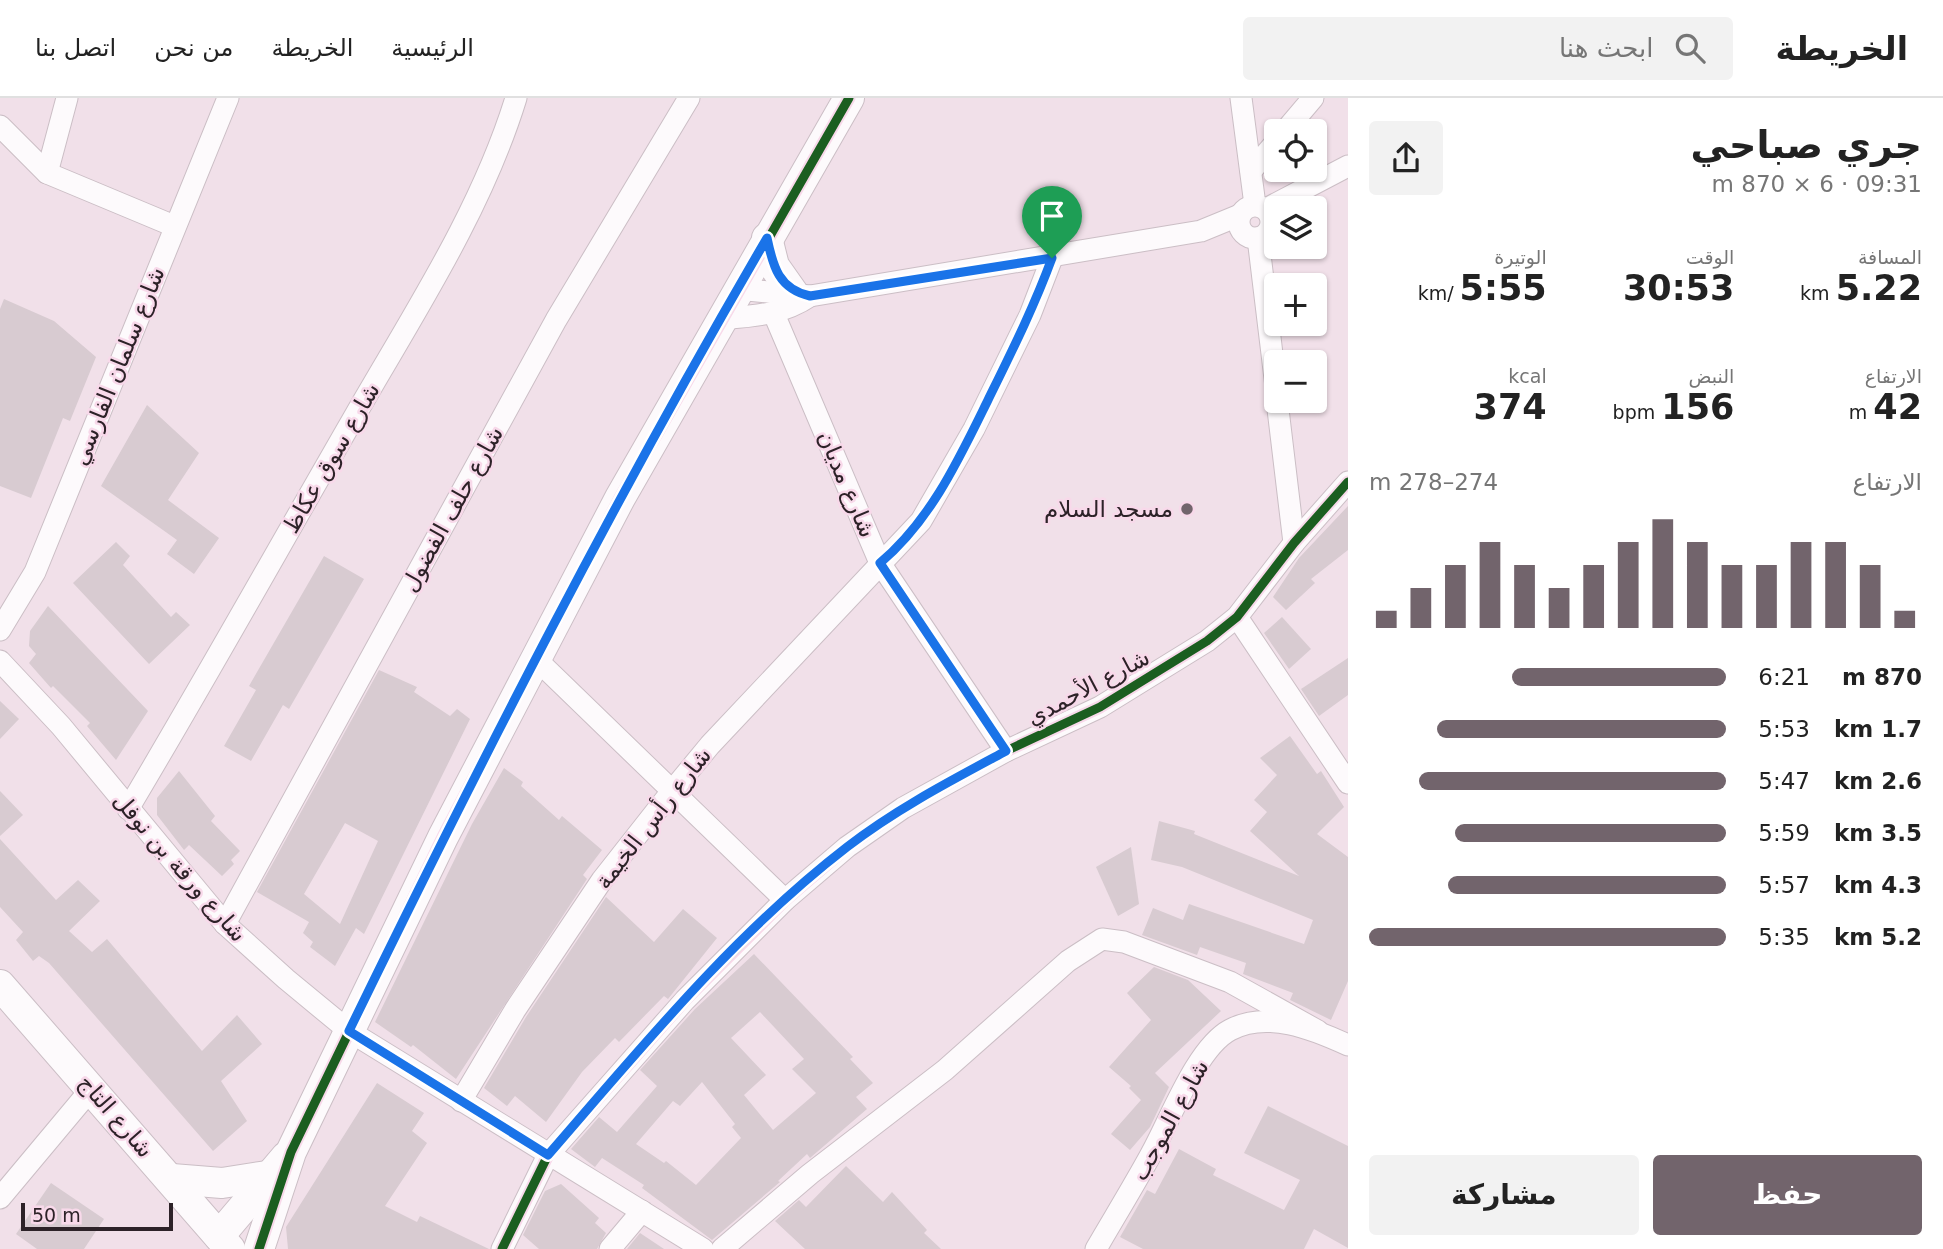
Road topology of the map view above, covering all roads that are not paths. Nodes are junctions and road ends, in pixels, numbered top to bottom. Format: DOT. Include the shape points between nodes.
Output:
graph roads {
  1 [pos="67,98"];
  2 [pos="228,98"];
  3 [pos="516,98"];
  4 [pos="689,98"];
  5 [pos="849,98"];
  6 [pos="1241,98"];
  7 [pos="1313,98"];
  8 [pos="1295,119"];
  9 [pos="0,126"];
  10 [pos="1264,156"];
  11 [pos="1348,166"];
  12 [pos="1251,171"];
  13 [pos="47,173"];
  14 [pos="1252,220"];
  15 [pos="174,226"];
  16 [pos="767,238"];
  17 [pos="1052,258"];
  18 [pos="737,289"];
  19 [pos="792,301"];
  20 [pos="720,319"];
  21 [pos="1271,350"];
  22 [pos="1278,413"];
  23 [pos="1348,482"];
  24 [pos="1294,543"];
  25 [pos="880,563"];
  26 [pos="1237,617"];
  27 [pos="0,630"];
  28 [pos="536,659"];
  29 [pos="0,661"];
  30 [pos="1006,751"];
  31 [pos="1348,783"];
  32 [pos="672,790"];
  33 [pos="128,810"];
  34 [pos="785,900"];
  35 [pos="225,924"];
  36 [pos="0,985"];
  37 [pos="349,1031"];
  38 [pos="1318,1031"];
  39 [pos="1348,1045"];
  40 [pos="92,1088"];
  41 [pos="461,1101"];
  42 [pos="291,1152"];
  43 [pos="548,1155"];
  44 [pos="267,1176"];
  45 [pos="172,1179"];
  46 [pos="0,1198"];
  47 [pos="642,1211"];
  48 [pos="224,1242"];
  49 [pos="1098,1248"];
  50 [pos="259,1249"];
  51 [pos="502,1249"];
  52 [pos="610,1249"];
  53 [pos="703,1249"];
  54 [pos="722,1249"];
  1 -- 13 [label="street"];
  2 -- 15 [label="street, شارع سلمان الفارسي"];
  3 -- 33 [label="street, شارع سوق عكاظ" via="481,189 422,300"];
  4 -- 35 [label="street, شارع حلف الفضول" via="556,320"];
  5 -- 16 [label="street"];
  6 -- 12 [label="street"];
  7 -- 8 [label="street"];
  9 -- 13 [label="street"];
  10 -- 12 [label="street"];
  11 -- 14 [label="street"];
  12 -- 14 [label="street"];
  13 -- 15 [label="street"];
  14 -- 17 [label="street" via="1229,235 1201,231"];
  14 -- 21 [label="street"];
  15 -- 27 [label="street, شارع سلمان الفارسي" via="35,572"];
  16 -- 18 [label="street"];
  16 -- 19 [label="street" via="774,266"];
  17 -- 19 [label="street"];
  17 -- 25 [label="street, شارع رأس الخيمة" via="1030,315 945,483 913,532"];
  18 -- 19 [label="street"];
  18 -- 20 [label="street"];
  19 -- 20 [label="street"];
  19 -- 25 [label="street, شارع مديان"];
  20 -- 28 [label="street"];
  22 -- 24 [label="street"];
  23 -- 24 [label="street, شارع الأحمدي"];
  24 -- 26 [label="street, شارع الأحمدي"];
  25 -- 30 [label="street, شارع مديان"];
  25 -- 32 [label="street, شارع رأس الخيمة"];
  26 -- 30 [label="street, شارع الأحمدي" via="1208,641 1100,707"];
  26 -- 31 [label="street"];
  28 -- 32 [label="street"];
  28 -- 37 [label="street"];
  29 -- 33 [label="street, شارع ورقة بن نوفل" via="61,726"];
  30 -- 34 [label="street, شارع الأحمدي" via="903,808 847,847"];
  32 -- 34 [label="street"];
  32 -- 41 [label="street, شارع رأس الخيمة" via="602,880 514,1010"];
  33 -- 35 [label="street, شارع ورقة بن نوفل"];
  34 -- 43 [label="street, شارع الأحمدي" via="685,1000"];
  35 -- 37 [label="street, شارع ورقة بن نوفل"];
  36 -- 40 [label="street, شارع التاج"];
  37 -- 41 [label="street, شارع ورقة بن نوفل"];
  37 -- 42 [label="street"];
  38 -- 39 [label="street, شارع الموجب"];
  38 -- 49 [label="street, شارع الموجب" via="1260,1022 1228,1031 1215,1043"];
  38 -- 54 [label="street" via="1230,982 1124,942 1102,939 1068,961 945,1070"];
  40 -- 45 [label="street, شارع التاج"];
  40 -- 46 [label="street"];
  41 -- 43 [label="street, شارع ورقة بن نوفل"];
  42 -- 44 [label="street"];
  42 -- 50 [label="street"];
  43 -- 47 [label="street, شارع ورقة بن نوفل"];
  43 -- 51 [label="street, شارع الأحمدي"];
  44 -- 45 [label="street" via="222,1183"];
  44 -- 48 [label="street"];
  45 -- 48 [label="street, شارع التاج"];
  47 -- 52 [label="street"];
  47 -- 53 [label="street, شارع ورقة بن نوفل"];
}
